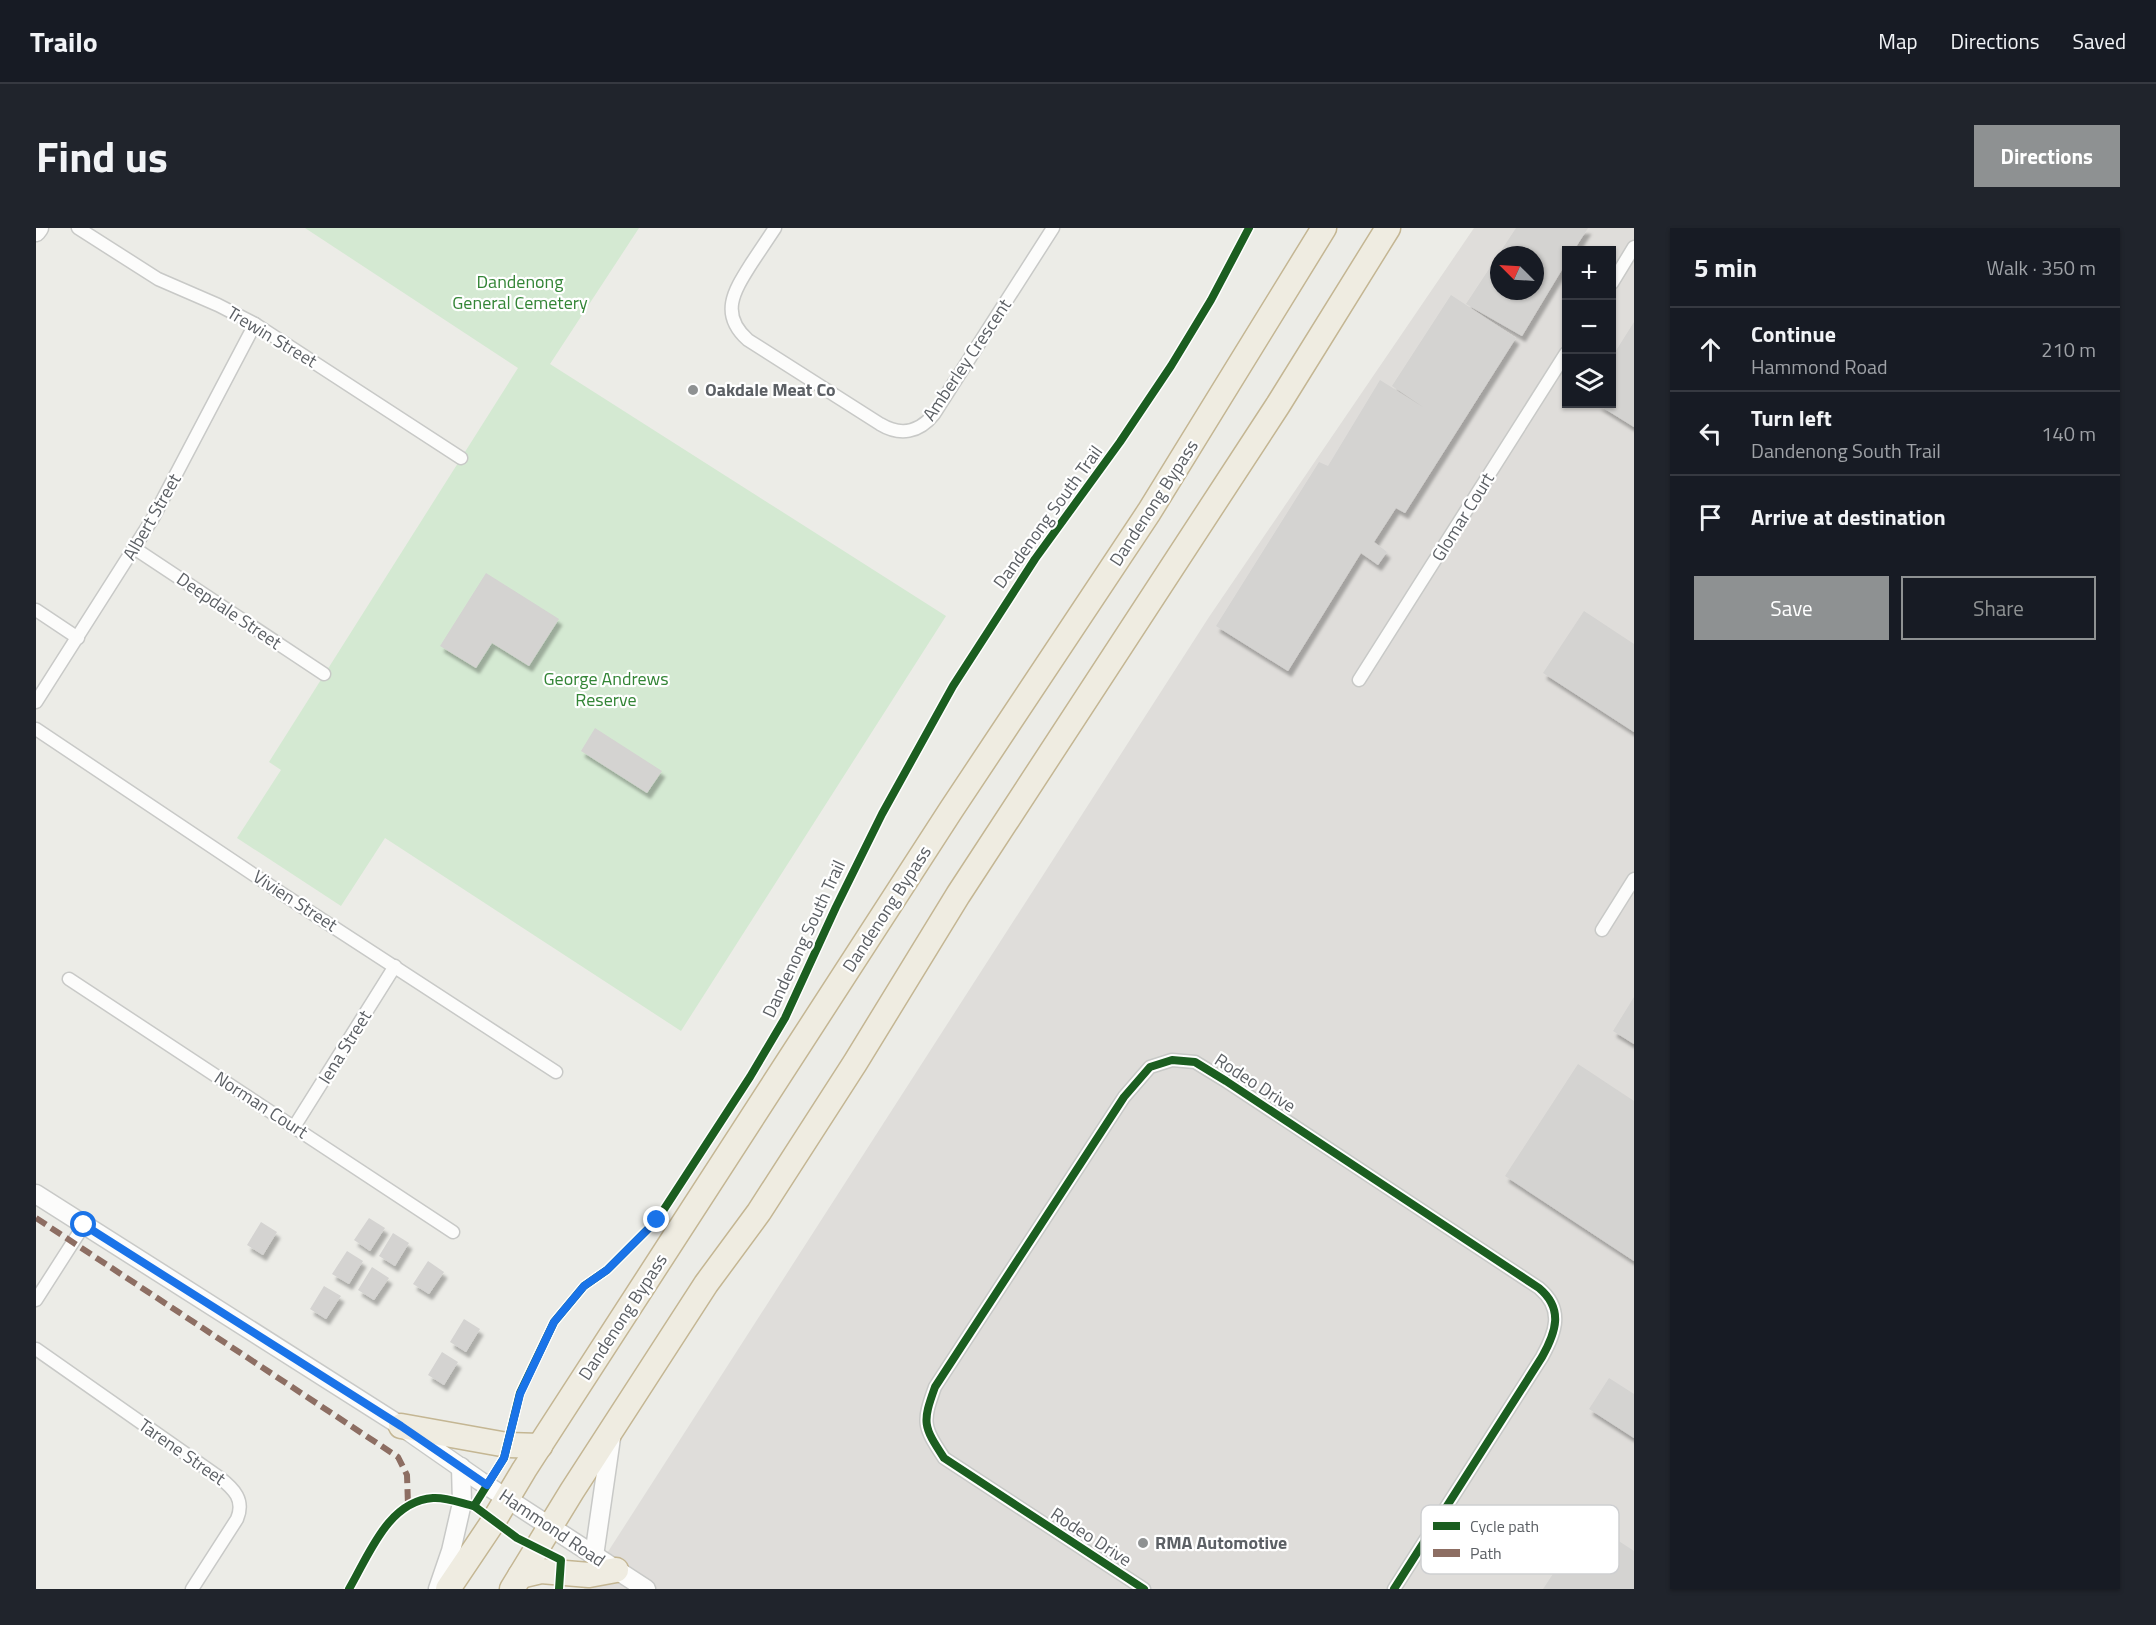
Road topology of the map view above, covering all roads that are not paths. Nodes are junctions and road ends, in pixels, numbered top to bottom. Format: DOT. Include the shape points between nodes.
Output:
graph roads {
  1 [pos="39,228"];
  2 [pos="78,228"];
  3 [pos="775,228"];
  4 [pos="1053,228"];
  5 [pos="1324,228"];
  6 [pos="1388,228"];
  7 [pos="36,232"];
  8 [pos="1634,247"];
  9 [pos="1616,274"];
  10 [pos="255,324"];
  11 [pos="1562,360"];
  12 [pos="461,458"];
  13 [pos="135,548"];
  14 [pos="36,610"];
  15 [pos="78,638"];
  16 [pos="324,674"];
  17 [pos="1359,680"];
  18 [pos="36,702"];
  19 [pos="36,729"];
  20 [pos="1634,879"];
  21 [pos="1602,930"];
  22 [pos="395,966"];
  23 [pos="69,979"];
  24 [pos="555,1072"];
  25 [pos="294,1127"];
  26 [pos="36,1194"];
  27 [pos="84,1225"];
  28 [pos="453,1232"];
  29 [pos="36,1300"];
  30 [pos="36,1349"];
  31 [pos="401,1426"];
  32 [pos="613,1429"];
  33 [pos="540,1446"];
  34 [pos="461,1467"];
  35 [pos="507,1498"];
  36 [pos="1448,1505"];
  37 [pos="550,1526"];
  38 [pos="1421,1547"];
  39 [pos="594,1556"];
  40 [pos="616,1570"];
  41 [pos="516,1583"];
  42 [pos="192,1589"];
  43 [pos="438,1589"];
  44 [pos="448,1589"];
  45 [pos="646,1589"];
  46 [pos="1144,1589"];
  47 [pos="1394,1589"];
  1 -- 7 [label="main road"];
  2 -- 10 [label="street, Trewin Street" via="159,279"];
  3 -- 4 [label="street, Amberley Crescent" via="734,293 731,307 737,328 748,340 880,424 900,432 923,427 934,414"];
  5 -- 33 [label="highway, Dandenong Bypass" via="1149,512 951,810"];
  6 -- 32 [label="highway" via="1278,405 958,895 759,1212 706,1284"];
  8 -- 9 [label="street"];
  10 -- 12 [label="street, Trewin Street"];
  10 -- 13 [label="street, Albert Street"];
  11 -- 17 [label="street, Glomar Court"];
  13 -- 15 [label="street, Albert Street"];
  13 -- 16 [label="street, Deepdale Street"];
  14 -- 15 [label="street"];
  15 -- 18 [label="street, Albert Street"];
  19 -- 22 [label="street, Vivien Street"];
  20 -- 21 [label="street"];
  22 -- 24 [label="street, Vivien Street"];
  22 -- 25 [label="street, Iena Street"];
  23 -- 25 [label="street, Norman Court"];
  25 -- 28 [label="street, Norman Court"];
  26 -- 27 [label="main road, Hammond Road"];
  27 -- 29 [label="street"];
  27 -- 31 [label="main road, Hammond Road"];
  30 -- 42 [label="street, Tarene Street" via="220,1478 238,1496 237,1519"];
  31 -- 33 [label="highway" via="507,1445"];
  31 -- 34 [label="main road, Hammond Road"];
  32 -- 37 [label="highway"];
  32 -- 39 [label="main road"];
  33 -- 35 [label="highway, Dandenong Bypass"];
  34 -- 35 [label="main road, Hammond Road"];
  34 -- 43 [label="main road" via="462,1503"];
  35 -- 37 [label="main road, Hammond Road"];
  35 -- 44 [label="highway, Dandenong Bypass"];
  36 -- 46 [label="street, Rodeo Drive" via="1553,1338 1553,1305 1539,1288 1226,1081 1196,1062 1172,1060 1150,1067 1124,1096 935,1387 926,1414 927,1432 944,1458"];
  37 -- 39 [label="main road, Hammond Road"];
  37 -- 41 [label="highway"];
  38 -- 47 [label="street, Rodeo Drive"];
  39 -- 40 [label="main road, Hammond Road"];
  40 -- 41 [label="highway" via="589,1575 541,1571"];
  40 -- 45 [label="main road, Hammond Road"];
}
